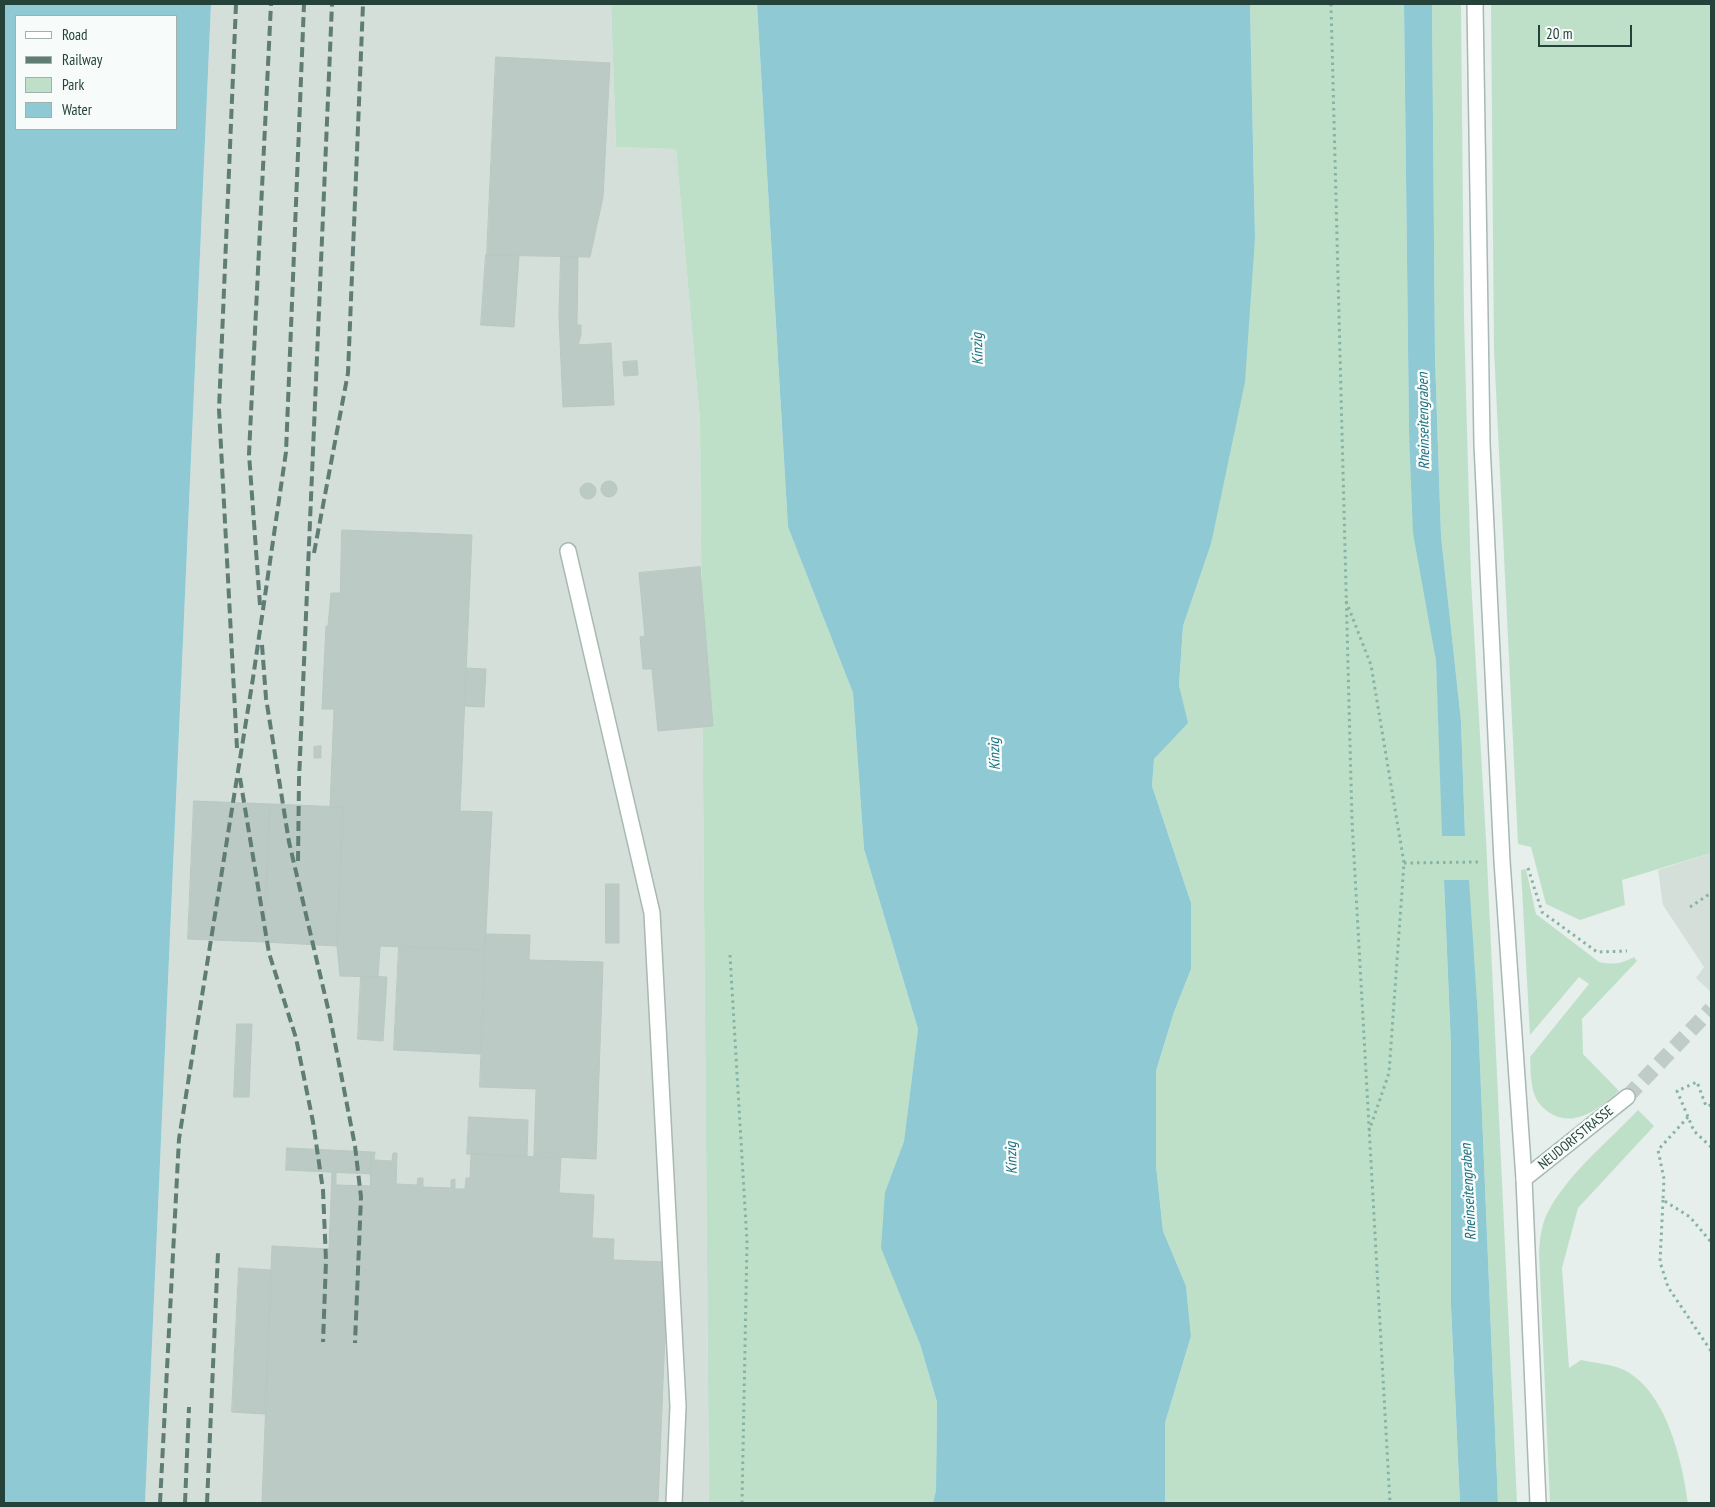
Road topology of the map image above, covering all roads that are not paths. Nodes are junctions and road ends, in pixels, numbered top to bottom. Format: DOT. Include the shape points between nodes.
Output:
graph roads {
  1 [pos="1476,4"];
  2 [pos="568,551"];
  3 [pos="1627,1097"];
  4 [pos="1524,1179"];
  5 [pos="674,1503"];
  6 [pos="1538,1503"];
  1 -- 4 [label="street" via="1482,444 1502,861"];
  2 -- 5 [label="street" via="652,913 678,1406"];
  3 -- 4 [label="street, NEUDORFSTRASSE"];
  4 -- 6 [label="street"];
}
